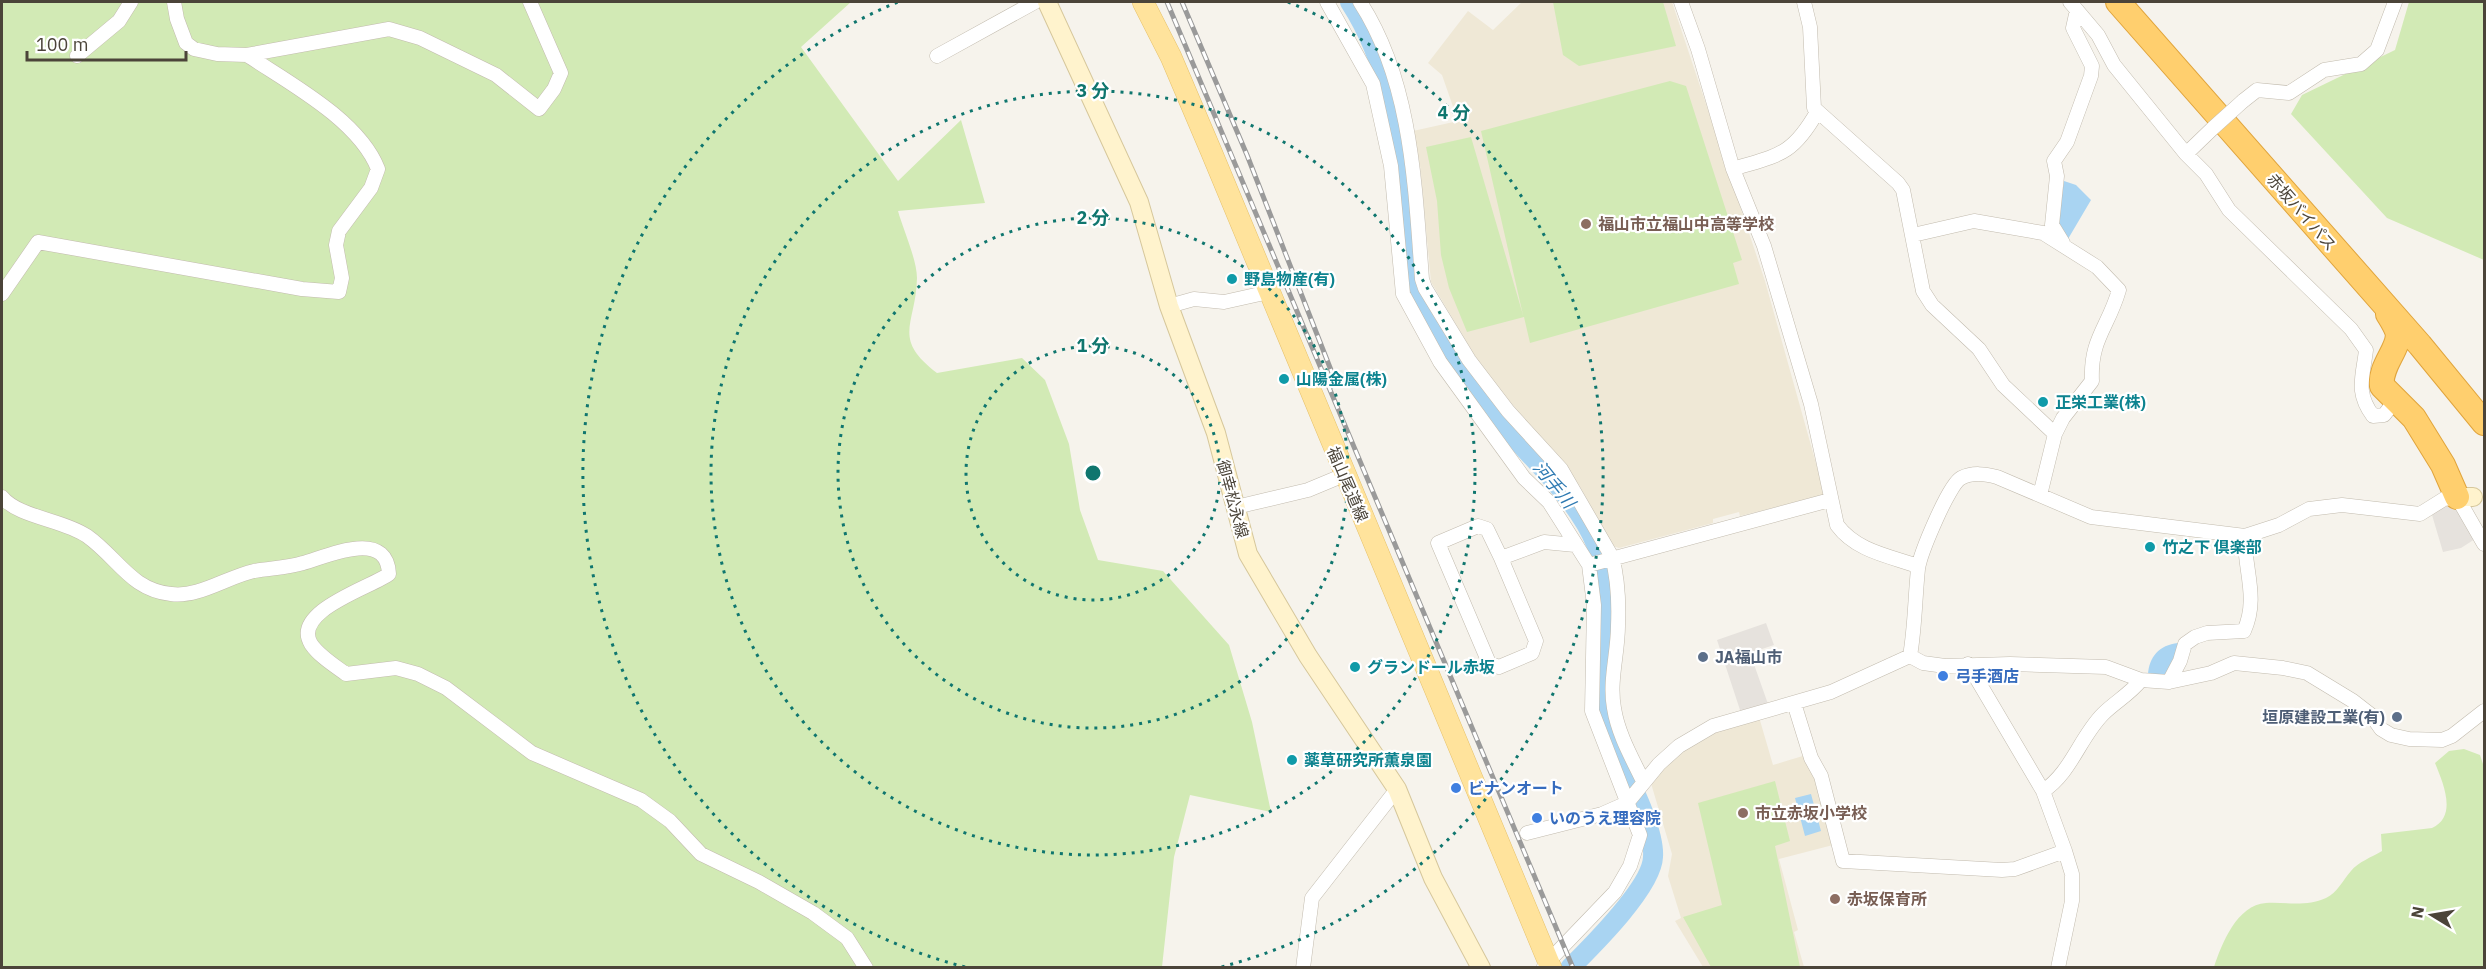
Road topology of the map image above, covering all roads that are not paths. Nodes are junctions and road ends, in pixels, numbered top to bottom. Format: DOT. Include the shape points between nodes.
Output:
graph roads {
  1 [pos="131,2"];
  2 [pos="174,2"];
  3 [pos="530,2"];
  4 [pos="1035,2"];
  5 [pos="1047,2"];
  6 [pos="1143,2"];
  7 [pos="1327,2"];
  8 [pos="1360,2"];
  9 [pos="1680,2"];
  10 [pos="1804,2"];
  11 [pos="2118,2"];
  12 [pos="2126,2"];
  13 [pos="2395,2"];
  14 [pos="2074,6"];
  15 [pos="247,55"];
  16 [pos="77,56"];
  17 [pos="936,56"];
  18 [pos="1817,112"];
  19 [pos="2186,154"];
  20 [pos="1733,168"];
  21 [pos="1913,236"];
  22 [pos="2063,243"];
  23 [pos="1269,292"];
  24 [pos="2,294"];
  25 [pos="2382,304"];
  26 [pos="1169,306"];
  27 [pos="2418,336"];
  28 [pos="2383,368"];
  29 [pos="2395,401"];
  30 [pos="2484,405"];
  31 [pos="2484,413"];
  32 [pos="2484,424"];
  33 [pos="2055,434"];
  34 [pos="1344,475"];
  35 [pos="2040,495"];
  36 [pos="2,497"];
  37 [pos="2465,497"];
  38 [pos="1830,500"];
  39 [pos="1236,507"];
  40 [pos="2245,536"];
  41 [pos="2484,544"];
  42 [pos="1575,545"];
  43 [pos="1501,558"];
  44 [pos="1610,558"];
  45 [pos="1590,564"];
  46 [pos="1918,566"];
  47 [pos="1910,656"];
  48 [pos="1968,664"];
  49 [pos="2141,680"];
  50 [pos="2169,682"];
  51 [pos="1794,703"];
  52 [pos="2484,711"];
  53 [pos="1642,783"];
  54 [pos="1397,789"];
  55 [pos="2043,790"];
  56 [pos="1628,802"];
  57 [pos="1527,833"];
  58 [pos="2065,851"];
  59 [pos="1547,965"];
  60 [pos="866,968"];
  61 [pos="1303,968"];
  62 [pos="1481,968"];
  63 [pos="2058,968"];
  1 -- 16 [label="street" via="119,21"];
  2 -- 15 [label="street" via="186,43 194,49"];
  3 -- 15 [label="street" via="561,73 539,109 496,75 420,38 388,29"];
  4 -- 17 [label="street"];
  5 -- 26 [label="main road, 御幸松永線" via="1138,202"];
  6 -- 23 [label="main road, 福山尾道線" via="1171,57"];
  7 -- 42 [label="street" via="1373,84 1391,166 1403,294 1440,362 1524,478 1549,502"];
  8 -- 44 [label="street" via="1388,59 1407,132 1425,288 1469,360 1560,469"];
  9 -- 20 [label="street"];
  10 -- 18 [label="street" via="1810,27 1811,87"];
  11 -- 25 [label="highway, 赤坂バイパス"];
  12 -- 27 [label="highway, 赤坂バイパス"];
  13 -- 19 [label="street, bridge" via="2377,50 2361,64 2324,70 2289,93 2257,90"];
  14 -- 19 [label="street" via="2098,35 2114,65"];
  14 -- 22 [label="street" via="2073,28 2092,66 2067,142 2055,161 2052,225"];
  15 -- 24 [label="street" via="340,120 373,157 378,169 371,188 339,231 339,292 302,289 38,242"];
  18 -- 20 [label="street" via="1803,136 1789,149"];
  18 -- 21 [label="street" via="1898,183"];
  19 -- 29 [label="street" via="2206,174 2229,210 2351,329 2366,350 2360,381 2364,404 2373,416 2384,415"];
  20 -- 38 [label="street" via="1764,246 1811,404"];
  21 -- 22 [label="street" via="1974,221 2043,233"];
  21 -- 33 [label="street" via="1923,291 1932,305 1964,333 2003,385"];
  22 -- 33 [label="street" via="2097,267 2119,290 2095,342 2092,381"];
  23 -- 26 [label="street" via="1224,302 1194,299"];
  23 -- 34 [label="main road, 福山尾道線"];
  25 -- 28 [label="highway" via="2398,333 2397,344"];
  25 -- 32 [label="highway, 赤坂バイパス"];
  26 -- 39 [label="main road, 御幸松永線" via="1216,433"];
  27 -- 30 [label="highway"];
  27 -- 31 [label="highway, 赤坂バイパス"];
  28 -- 29 [label="highway" via="2382,386"];
  28 -- 32 [label="highway" via="2410,354 2420,357"];
  29 -- 37 [label="highway" via="2414,418"];
  33 -- 35 [label="street"];
  34 -- 39 [label="street" via="1308,490"];
  34 -- 59 [label="main road, 福山尾道線"];
  35 -- 40 [label="street" via="2091,517"];
  35 -- 46 [label="street" via="1981,473 1960,478 1948,494"];
  36 -- 60 [label="street" via="20,509 86,535 147,590 173,595 252,572 301,564 342,549 378,551 389,574 349,593 319,613 311,624 308,637 321,653 346,674 396,668 418,674 446,688 532,753 641,800 670,821 701,854 804,908 847,938"];
  37 -- 40 [label="street" via="2444,499 2420,514 2342,505 2309,509 2279,525"];
  37 -- 41 [label="street"];
  38 -- 44 [label="street"];
  38 -- 46 [label="street" via="1846,538 1858,546"];
  39 -- 54 [label="main road, 御幸松永線" via="1248,554 1262,580"];
  40 -- 50 [label="street" via="2253,600 2244,632 2207,633 2184,644"];
  42 -- 43 [label="street" via="1544,542"];
  42 -- 45 [label="street"];
  43 -- 43 [label="street" via="1536,641 1532,653 1499,667 1489,663 1438,543 1478,526 1487,530"];
  44 -- 45 [label="street"];
  44 -- 53 [label="street" via="1616,572 1618,626 1614,710"];
  45 -- 56 [label="street" via="1594,605 1592,711"];
  46 -- 47 [label="street"];
  47 -- 48 [label="street" via="1923,663"];
  47 -- 51 [label="street" via="1832,692"];
  48 -- 49 [label="street" via="2106,667"];
  48 -- 55 [label="street"];
  49 -- 50 [label="street"];
  49 -- 55 [label="street" via="2103,714 2082,740 2058,782"];
  50 -- 52 [label="street" via="2211,673 2234,663 2307,673 2371,715 2381,729 2409,739 2442,740"];
  51 -- 53 [label="street" via="1713,726 1679,746"];
  51 -- 58 [label="street" via="1811,758 1821,776 1843,861 2001,870 2015,869"];
  53 -- 56 [label="street"];
  54 -- 61 [label="street" via="1312,898"];
  54 -- 62 [label="main road, 御幸松永線" via="1433,878"];
  55 -- 58 [label="street"];
  56 -- 57 [label="street" via="1602,814"];
  56 -- 59 [label="street" via="1640,835 1630,866 1615,892"];
  58 -- 63 [label="street" via="2072,874 2072,901"];
}
